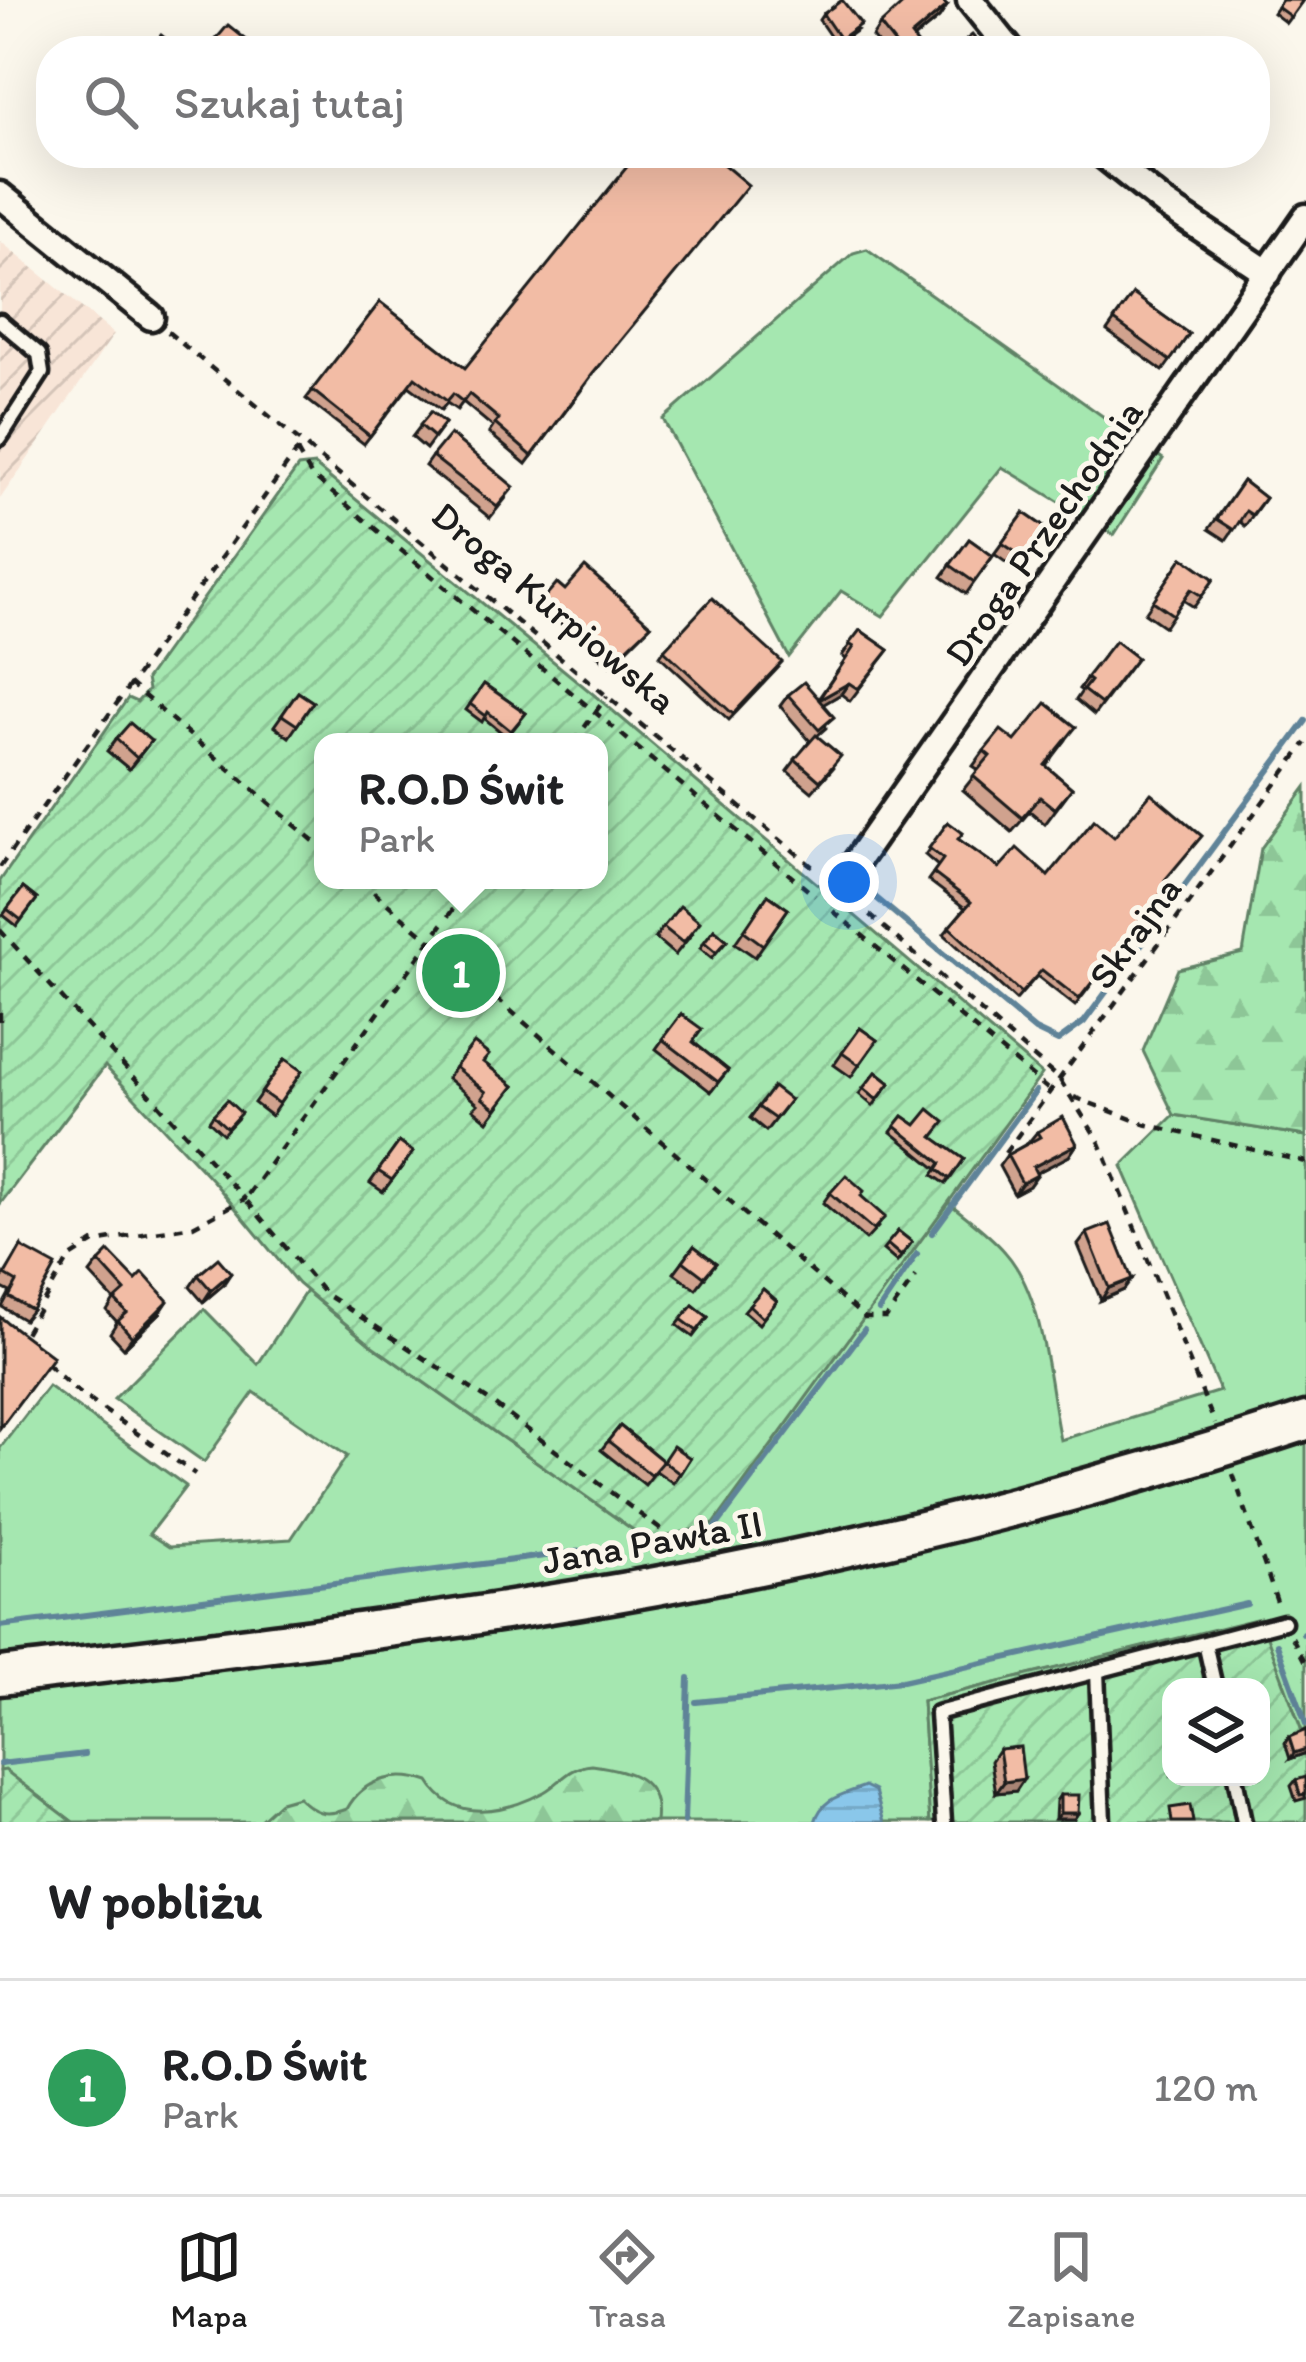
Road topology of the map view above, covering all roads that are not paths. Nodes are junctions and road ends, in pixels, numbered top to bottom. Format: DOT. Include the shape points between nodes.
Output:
graph roads {
  1 [pos="970,0"];
  2 [pos="1000,36"];
  3 [pos="1120,168"];
  4 [pos="0,195"];
  5 [pos="1306,217"];
  6 [pos="1268,273"];
  7 [pos="151,317"];
  8 [pos="0,321"];
  9 [pos="0,438"];
  10 [pos="829,899"];
  11 [pos="1306,1421"];
  12 [pos="1284,1622"];
  13 [pos="1205,1642"];
  14 [pos="1097,1671"];
  15 [pos="0,1676"];
  16 [pos="1213,1678"];
  17 [pos="1236,1786"];
  18 [pos="944,1822"];
  19 [pos="1103,1822"];
  20 [pos="1244,1822"];
  1 -- 2 [label="street"];
  3 -- 6 [label="street"];
  4 -- 7 [label="street"];
  5 -- 6 [label="street, Droga Przechodnia"];
  6 -- 10 [label="street, Droga Przechodnia"];
  8 -- 9 [label="lane" via="39,354 42,373"];
  11 -- 15 [label="main road, Jana Pawła II" via="973,1517 656,1586"];
  12 -- 13 [label="lane"];
  13 -- 14 [label="lane"];
  13 -- 16 [label="lane"];
  14 -- 18 [label="lane" via="937,1713"];
  14 -- 19 [label="lane"];
  17 -- 20 [label="lane"];
}
